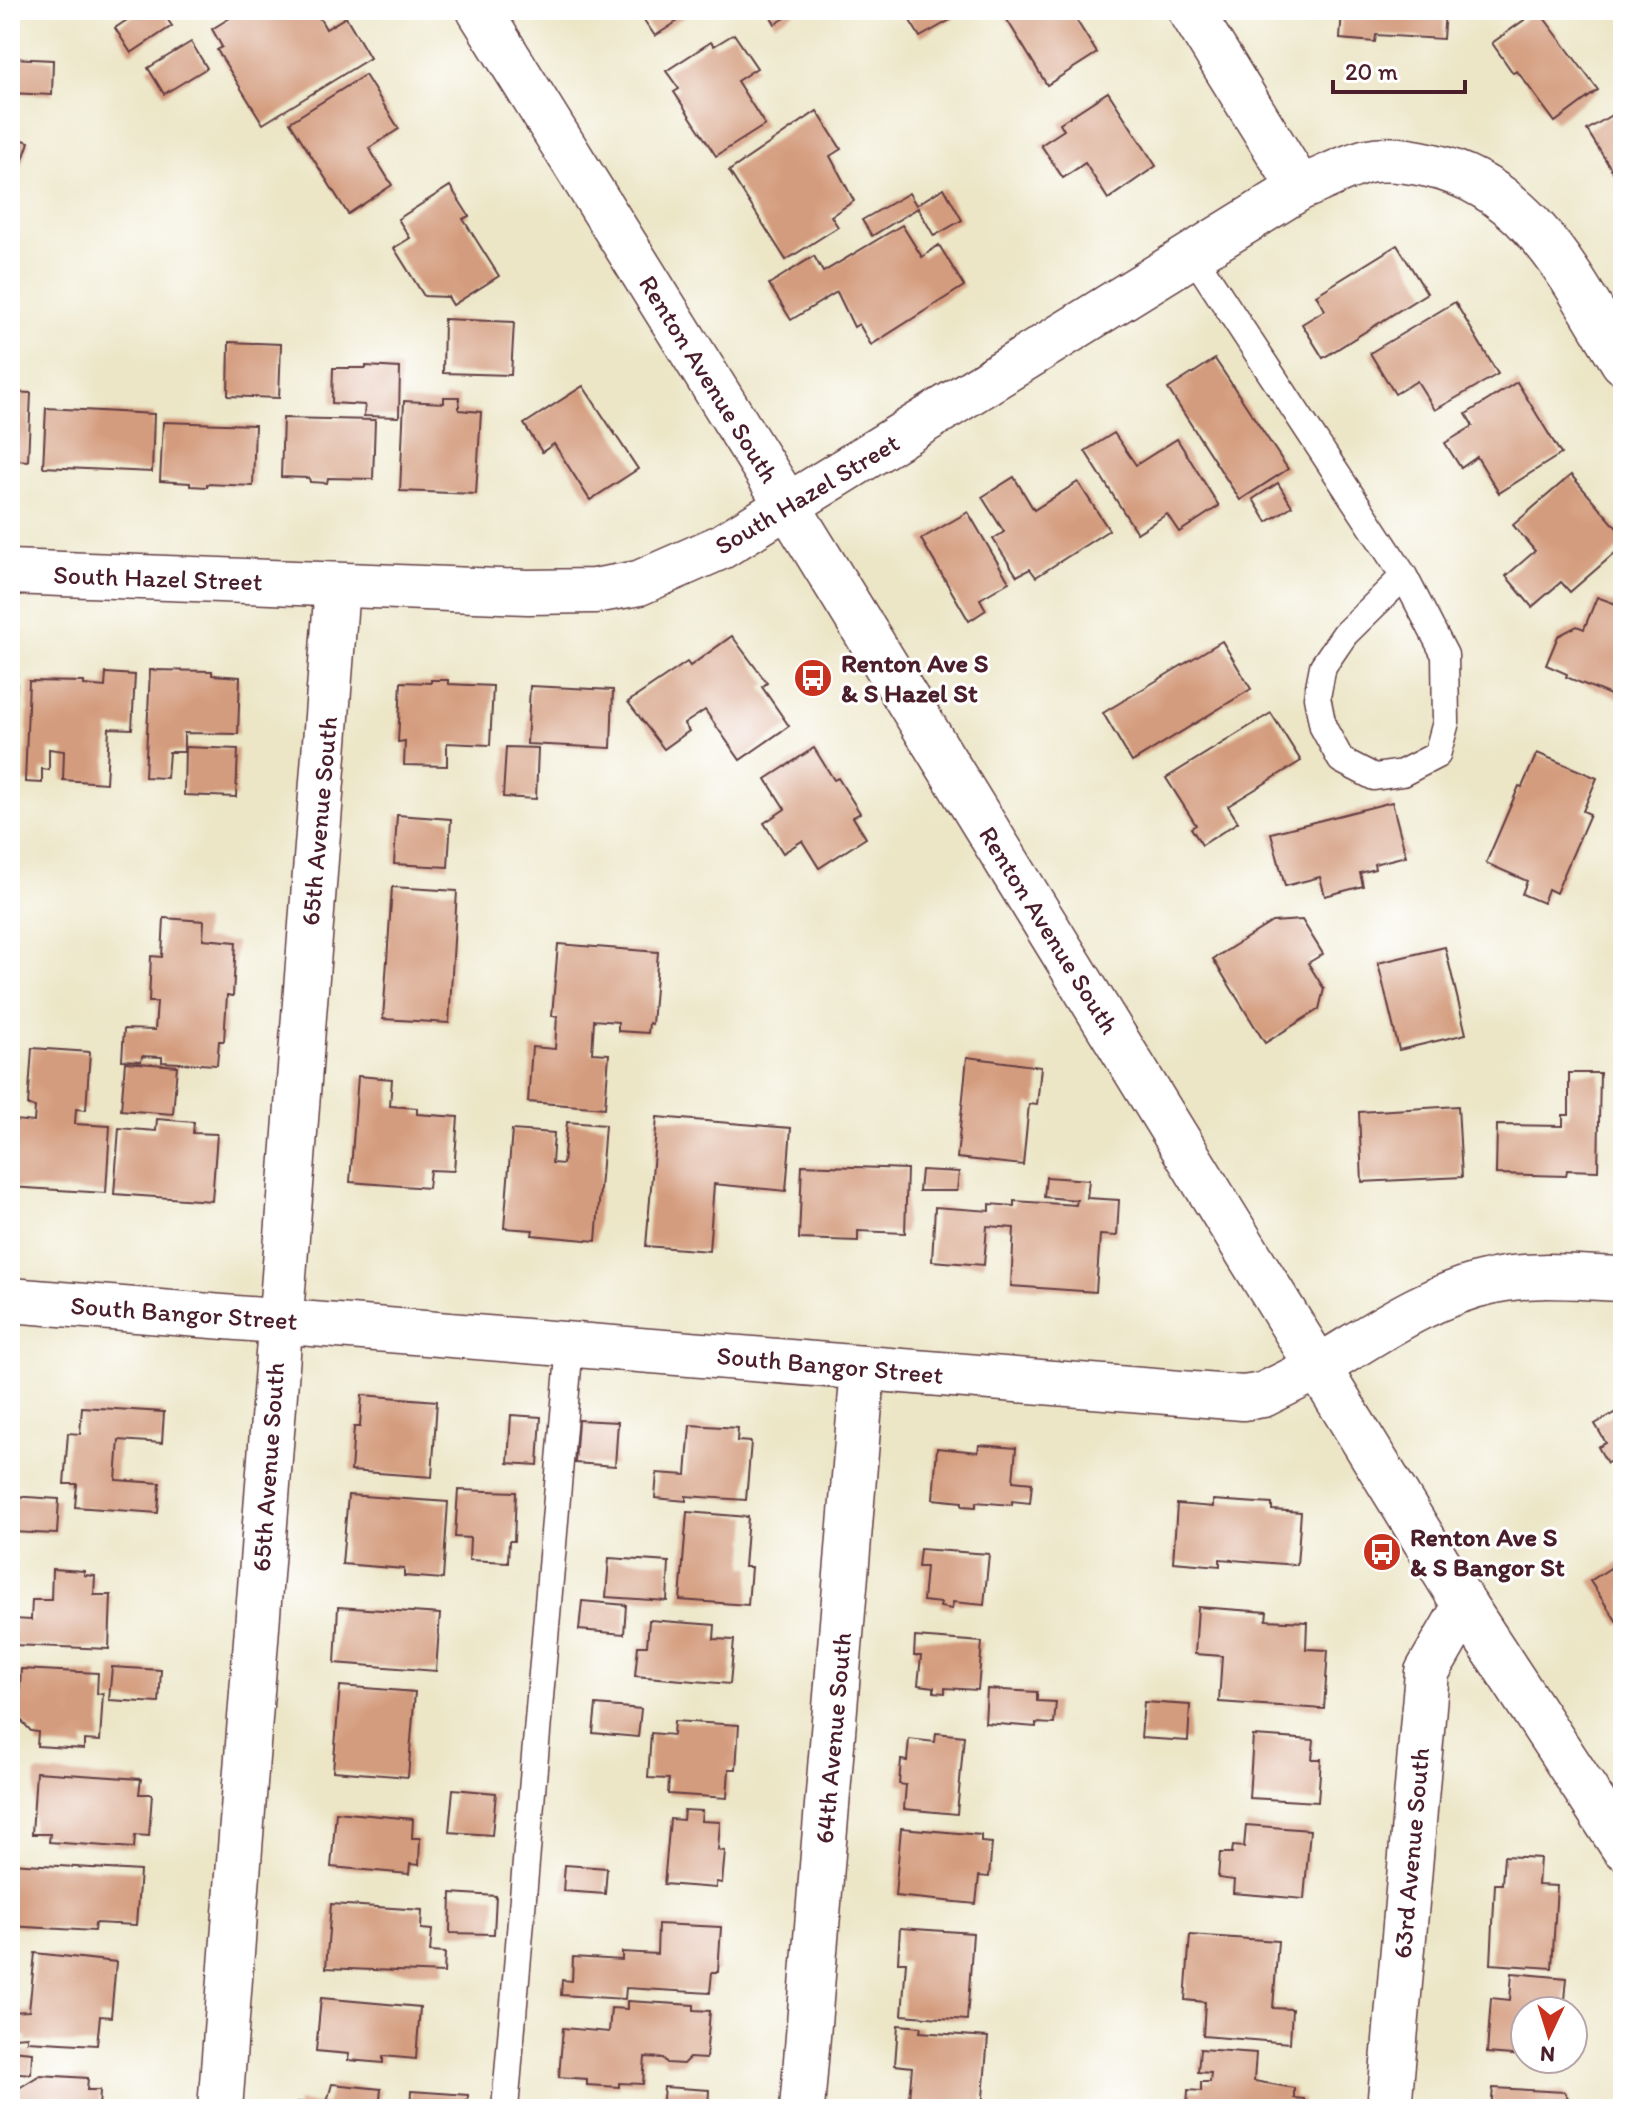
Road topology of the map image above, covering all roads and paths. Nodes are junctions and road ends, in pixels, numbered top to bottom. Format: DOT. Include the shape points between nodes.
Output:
graph roads {
  1 [pos="479,10"];
  2 [pos="1190,10"];
  3 [pos="1300,188"];
  4 [pos="1193,255"];
  5 [pos="1623,362"];
  6 [pos="788,506"];
  7 [pos="10,572"];
  8 [pos="1404,576"];
  9 [pos="337,586"];
  10 [pos="1623,1279"];
  11 [pos="10,1300"];
  12 [pos="279,1321"];
  13 [pos="570,1344"];
  14 [pos="1319,1367"];
  15 [pos="863,1368"];
  16 [pos="1465,1606"];
  17 [pos="1623,1847"];
  18 [pos="220,2109"];
  19 [pos="505,2109"];
  20 [pos="802,2109"];
  21 [pos="1389,2109"];
  1 -- 6 [label="street, Renton Avenue South"];
  2 -- 3 [label="street"];
  3 -- 4 [label="street, South Hazel Street"];
  3 -- 5 [label="street" via="1368,161 1407,160 1485,185 1519,210 1551,248"];
  4 -- 6 [label="street, South Hazel Street"];
  4 -- 8 [label="lane"];
  6 -- 9 [label="street, South Hazel Street" via="721,547 639,583 594,591"];
  6 -- 14 [label="street, Renton Avenue South"];
  7 -- 9 [label="street, South Hazel Street"];
  8 -- 8 [label="lane" via="1445,655 1446,722 1437,755 1402,773 1374,777 1341,760 1323,727 1317,697 1323,666 1345,634"];
  9 -- 12 [label="street, 65th Avenue South"];
  10 -- 14 [label="street, South Bangor Street" via="1496,1280 1434,1301"];
  11 -- 12 [label="street, South Bangor Street"];
  12 -- 13 [label="street, South Bangor Street"];
  12 -- 18 [label="street, 65th Avenue South"];
  13 -- 15 [label="street, South Bangor Street"];
  13 -- 19 [label="lane"];
  14 -- 15 [label="street, South Bangor Street" via="1263,1395 1243,1398"];
  14 -- 16 [label="street, Renton Avenue South"];
  15 -- 20 [label="street, 64th Avenue South"];
  16 -- 17 [label="street, Renton Avenue South"];
  16 -- 21 [label="street, 63rd Avenue South" via="1427,1672"];
}
